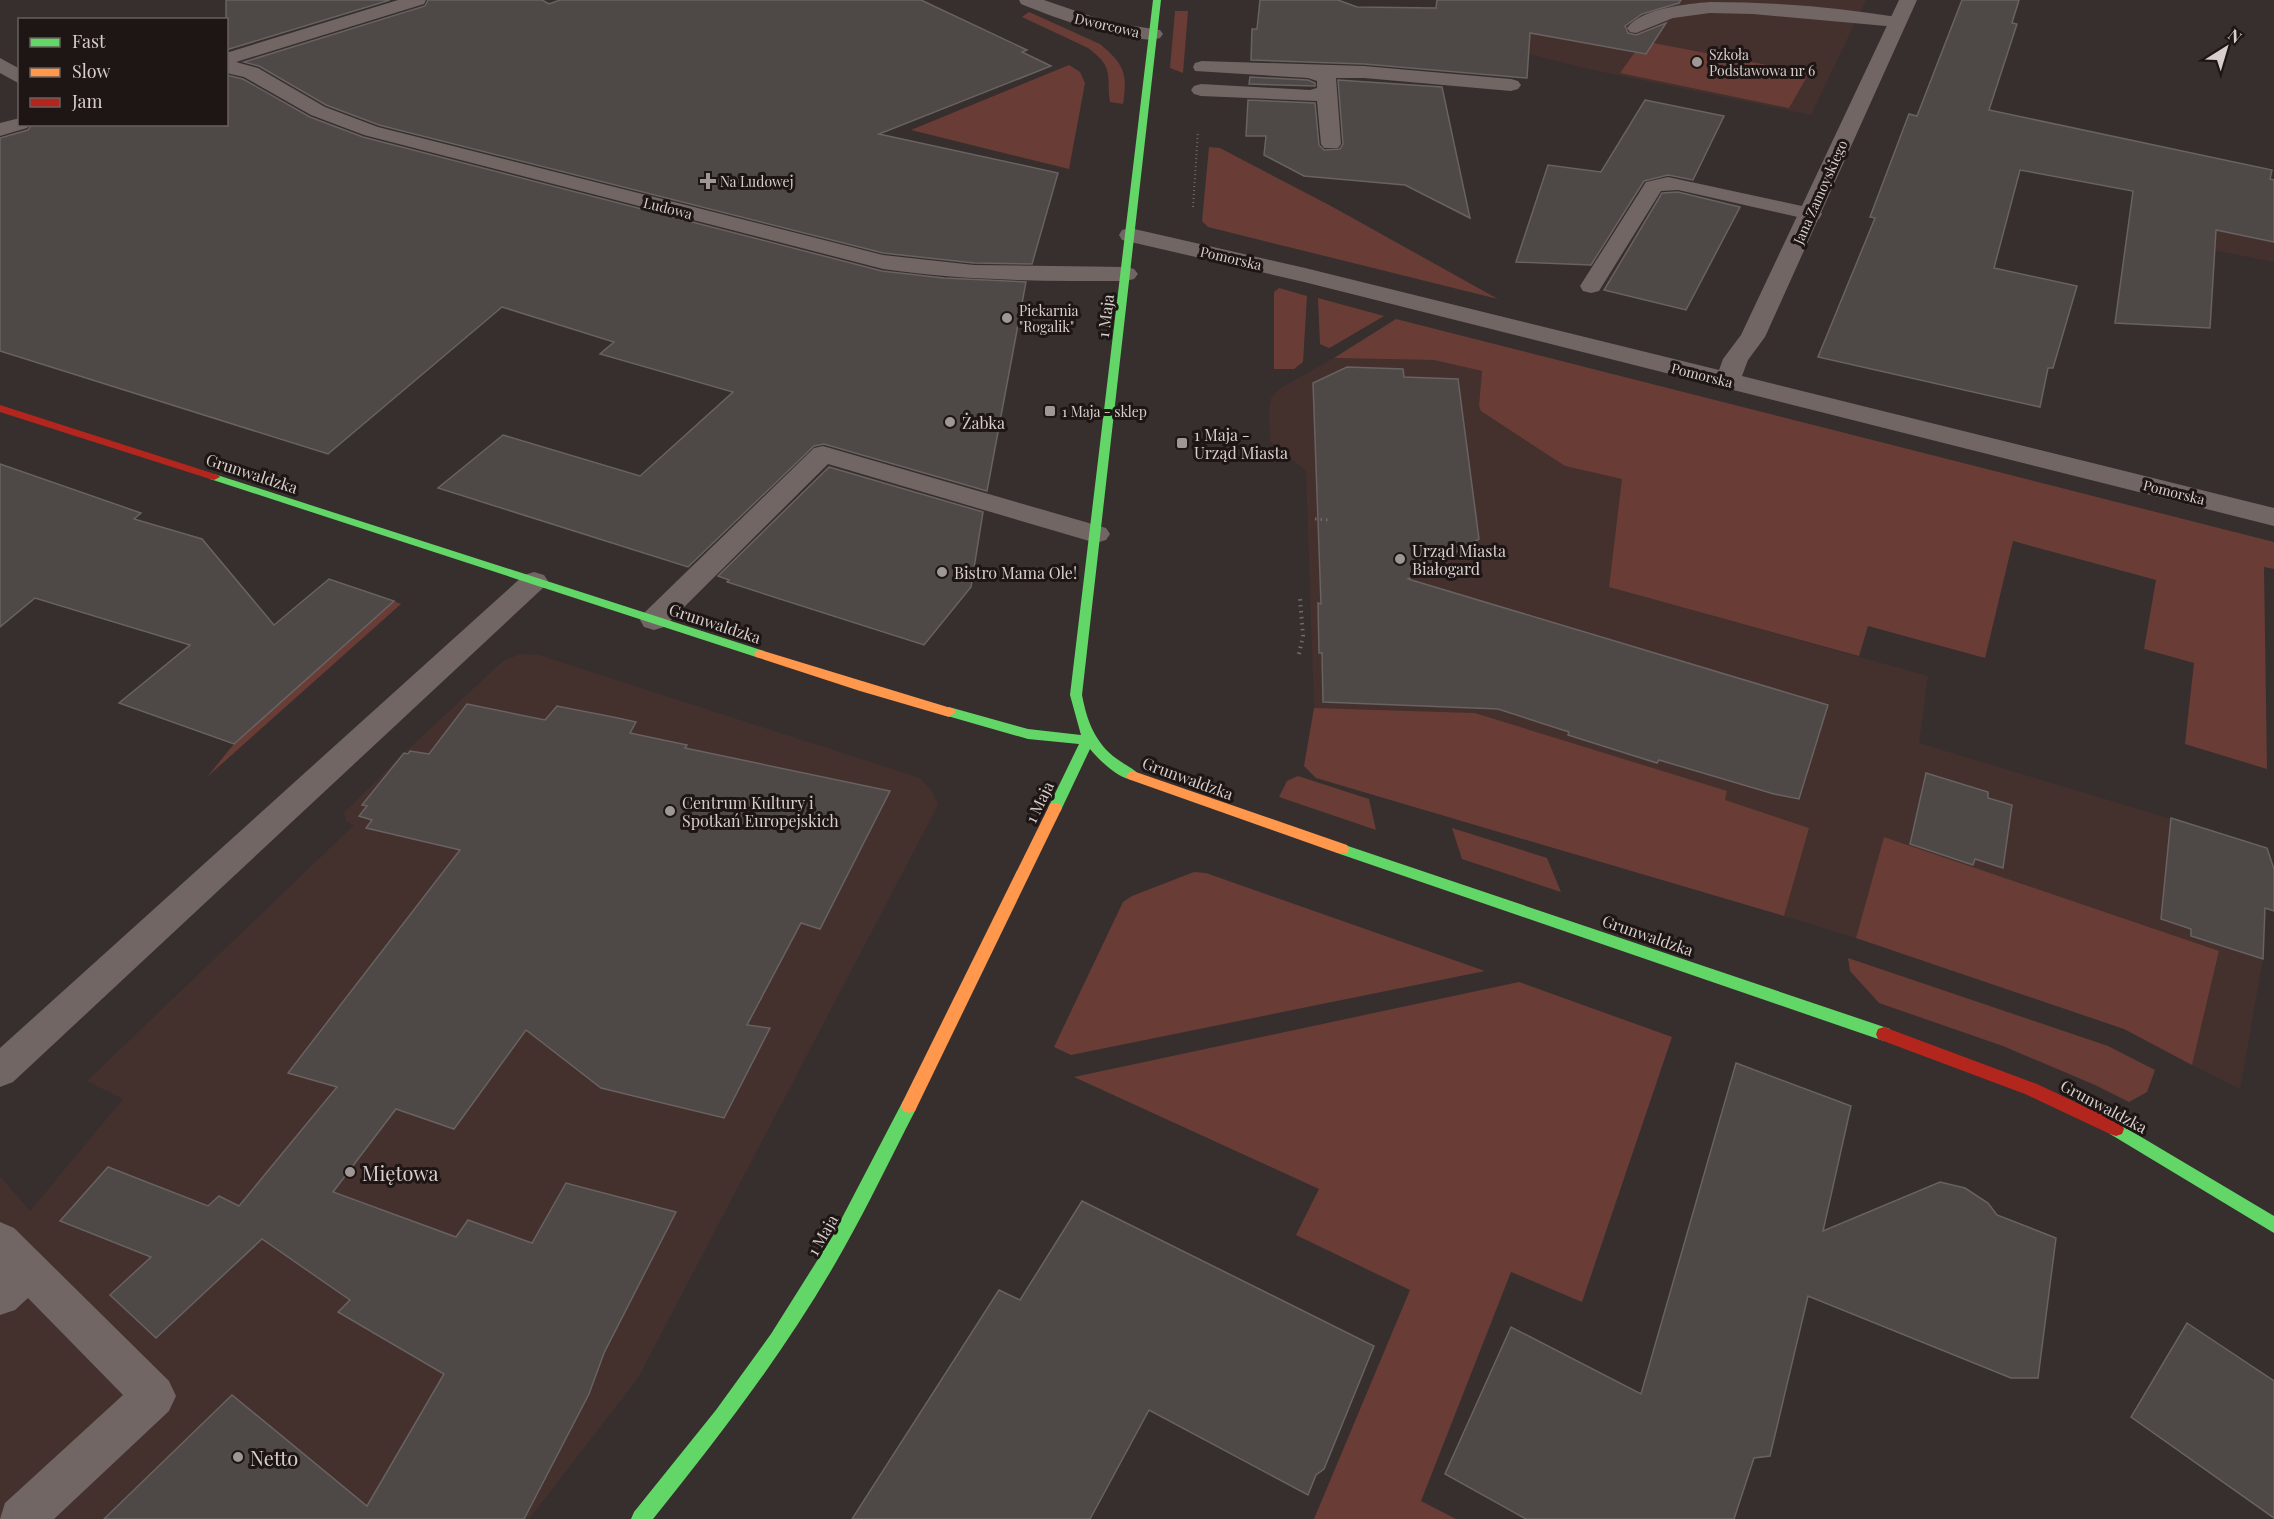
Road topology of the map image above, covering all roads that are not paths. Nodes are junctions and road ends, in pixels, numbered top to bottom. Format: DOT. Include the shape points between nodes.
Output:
graph roads {
  1 [pos="417,0"];
  2 [pos="1028,0"];
  3 [pos="1156,0"];
  4 [pos="1908,0"];
  5 [pos="1898,22"];
  6 [pos="1636,28"];
  7 [pos="1153,34"];
  8 [pos="228,58"];
  9 [pos="0,64"];
  10 [pos="228,67"];
  11 [pos="1202,67"];
  12 [pos="1311,72"];
  13 [pos="18,77"];
  14 [pos="1510,85"];
  15 [pos="1200,90"];
  16 [pos="1326,91"];
  17 [pos="18,125"];
  18 [pos="0,130"];
  19 [pos="1331,144"];
  20 [pos="1811,214"];
  21 [pos="1130,235"];
  22 [pos="1126,274"];
  23 [pos="1591,286"];
  24 [pos="1727,381"];
  25 [pos="0,408"];
  26 [pos="2274,517"];
  27 [pos="1096,534"];
  28 [pos="534,581"];
  29 [pos="654,620"];
  30 [pos="1088,740"];
  31 [pos="0,1071"];
  32 [pos="2274,1225"];
  33 [pos="0,1241"];
  34 [pos="14,1283"];
  35 [pos="21,1519"];
  36 [pos="641,1519"];
  1 -- 8 [label="street"];
  2 -- 7 [label="street, Dworcowa" via="1111,29"];
  3 -- 7 [label="street, 1 Maja"];
  4 -- 5 [label="street, Jana Zamoyskiego"];
  5 -- 6 [label="lane" via="1721,4 1648,16"];
  5 -- 20 [label="street, Jana Zamoyskiego"];
  7 -- 21 [label="street, 1 Maja"];
  9 -- 13 [label="street"];
  10 -- 22 [label="street, Ludowa" via="252,72 319,111 371,131 883,262 975,272"];
  11 -- 12 [label="lane"];
  12 -- 14 [label="lane" via="1364,72"];
  12 -- 16 [label="lane" via="1327,78"];
  15 -- 16 [label="lane" via="1312,96"];
  16 -- 19 [label="lane"];
  17 -- 18 [label="street"];
  20 -- 23 [label="lane" via="1678,184 1653,186"];
  20 -- 24 [label="street, Jana Zamoyskiego" via="1753,337 1736,359"];
  21 -- 22 [label="street, 1 Maja"];
  21 -- 24 [label="street, Pomorska"];
  22 -- 27 [label="street, 1 Maja"];
  24 -- 26 [label="street, Pomorska"];
  25 -- 28 [label="street, Grunwaldzka"];
  27 -- 29 [label="lane" via="823,454"];
  27 -- 30 [label="street, 1 Maja" via="1076,695 1078,718"];
  28 -- 29 [label="street, Grunwaldzka"];
  28 -- 31 [label="lane"];
  29 -- 30 [label="street, Grunwaldzka" via="865,688 1028,734"];
  30 -- 32 [label="street, Grunwaldzka" via="1120,770 1146,782 2007,1078 2115,1128"];
  30 -- 36 [label="street, 1 Maja" via="838,1243 723,1417"];
  33 -- 34 [label="lane"];
  34 -- 35 [label="lane" via="154,1396"];
}
